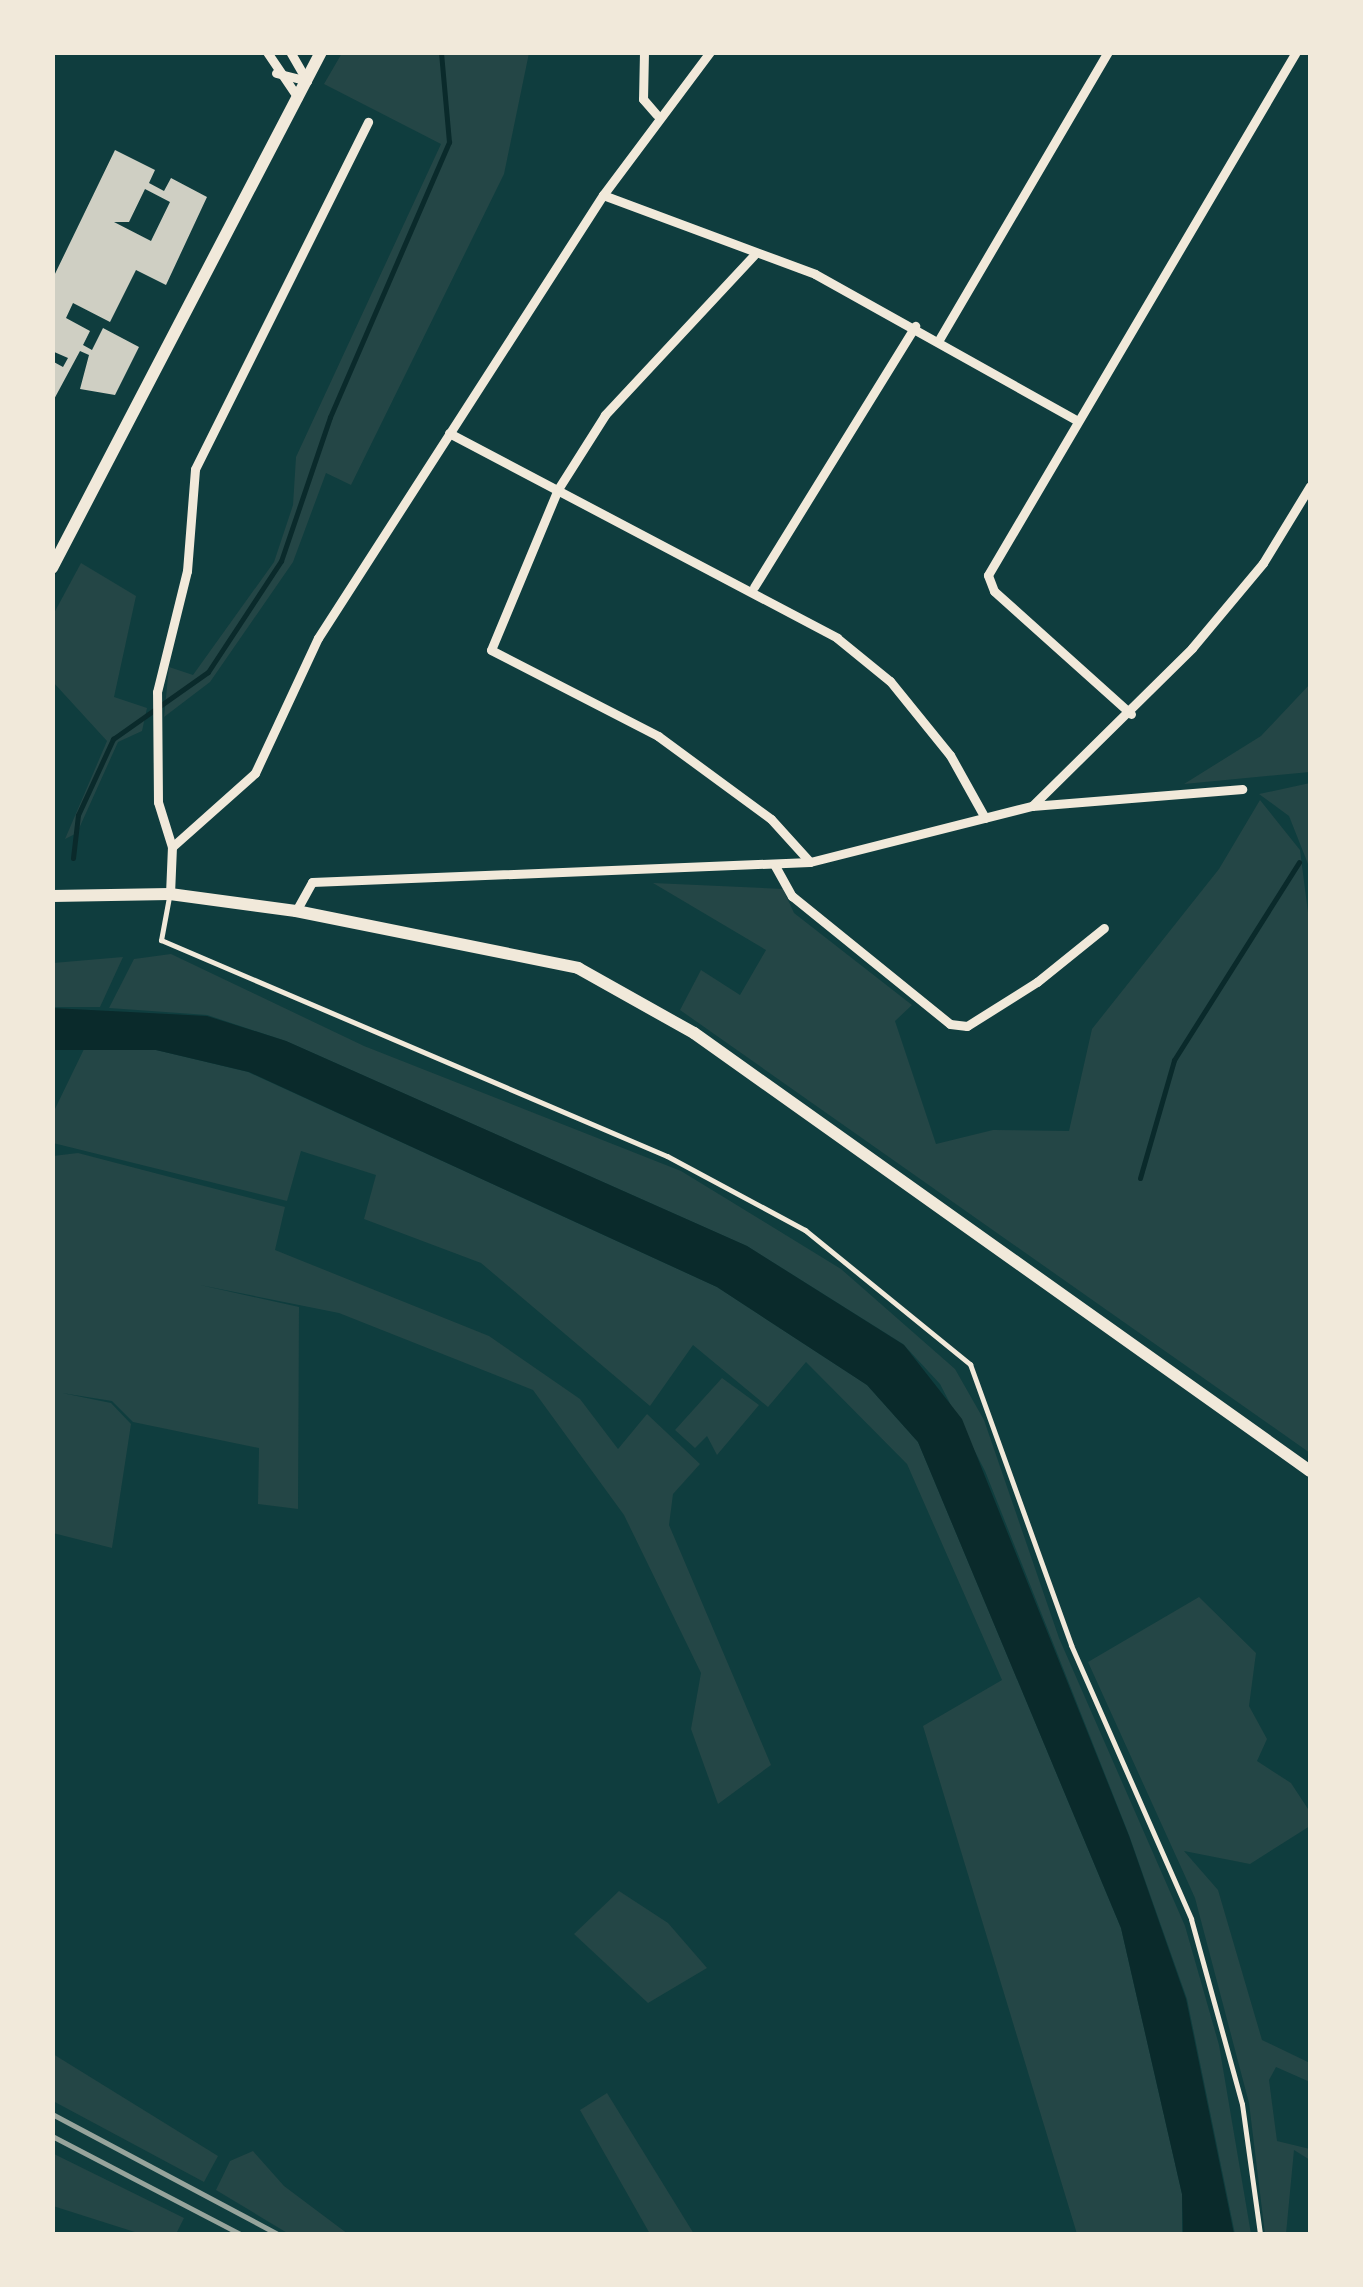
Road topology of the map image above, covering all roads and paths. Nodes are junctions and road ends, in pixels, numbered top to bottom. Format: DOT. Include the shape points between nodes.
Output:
graph roads {
  1 [pos="267,52"];
  2 [pos="290,52"];
  3 [pos="321,52"];
  4 [pos="644,52"];
  5 [pos="710,52"];
  6 [pos="1108,52"];
  7 [pos="1296,52"];
  8 [pos="276,72"];
  9 [pos="306,81"];
  10 [pos="298,98"];
  11 [pos="657,115"];
  12 [pos="368,122"];
  13 [pos="603,195"];
  14 [pos="754,256"];
  15 [pos="915,326"];
  16 [pos="940,338"];
  17 [pos="1078,421"];
  18 [pos="449,433"];
  19 [pos="1310,486"];
  20 [pos="558,489"];
  21 [pos="52,568"];
  22 [pos="754,587"];
  23 [pos="1130,714"];
  24 [pos="1242,790"];
  25 [pos="1032,806"];
  26 [pos="985,818"];
  27 [pos="172,847"];
  28 [pos="810,862"];
  29 [pos="774,864"];
  30 [pos="170,894"];
  31 [pos="52,896"];
  32 [pos="296,911"];
  33 [pos="1104,928"];
  34 [pos="1310,1471"];
  35 [pos="1260,2234"];
  1 -- 8 [label="street"];
  2 -- 9 [label="street"];
  3 -- 9 [label="main road"];
  4 -- 11 [label="street" via="643,99"];
  5 -- 11 [label="street"];
  6 -- 16 [label="street"];
  7 -- 17 [label="street"];
  8 -- 9 [label="street"];
  8 -- 10 [label="street"];
  9 -- 10 [label="main road"];
  10 -- 21 [label="main road"];
  11 -- 13 [label="street"];
  12 -- 27 [label="street" via="194,469 188,570 157,692 158,802"];
  13 -- 14 [label="street"];
  13 -- 18 [label="street"];
  14 -- 15 [label="street" via="815,274"];
  14 -- 20 [label="street" via="605,414"];
  15 -- 16 [label="street"];
  15 -- 22 [label="street"];
  16 -- 17 [label="street"];
  17 -- 23 [label="street" via="988,575 994,592"];
  18 -- 20 [label="street"];
  18 -- 27 [label="street" via="318,638 255,773"];
  19 -- 23 [label="street" via="1263,563"];
  20 -- 22 [label="street"];
  20 -- 28 [label="street" via="491,650 658,736 771,819"];
  22 -- 26 [label="street" via="890,681 950,755"];
  23 -- 25 [label="street"];
  24 -- 25 [label="street"];
  25 -- 26 [label="street"];
  26 -- 28 [label="street"];
  27 -- 30 [label="street"];
  28 -- 29 [label="street"];
  29 -- 32 [label="street" via="384,874 312,882"];
  29 -- 33 [label="street" via="792,896 950,1024 966,1026 1023,991"];
  30 -- 31 [label="main road"];
  30 -- 32 [label="main road"];
  30 -- 35 [label="lane" via="160,940 668,1156 805,1230 970,1364 1070,1645 1191,1919 1242,2104"];
  32 -- 34 [label="main road" via="537,955 634,996"];
}
